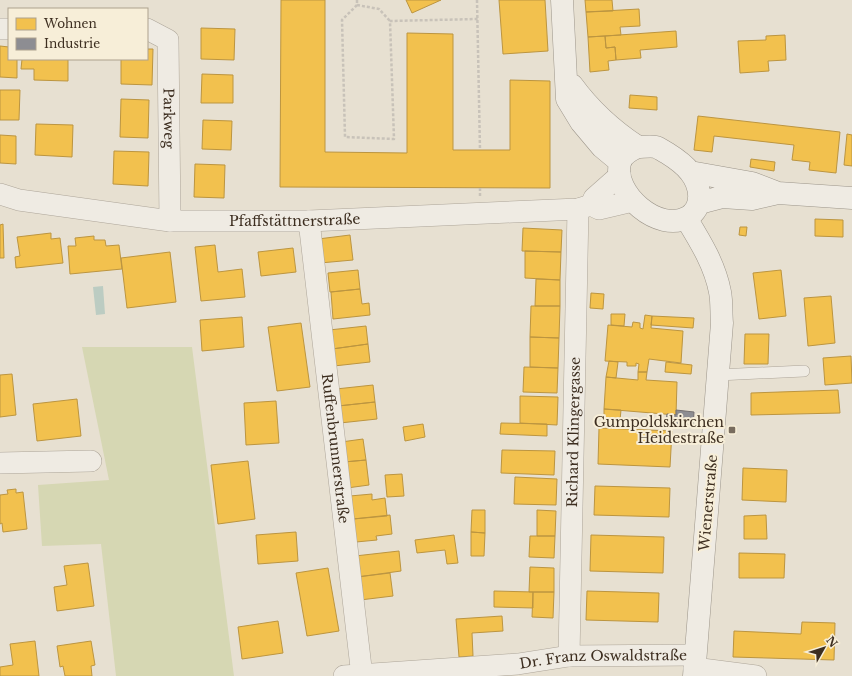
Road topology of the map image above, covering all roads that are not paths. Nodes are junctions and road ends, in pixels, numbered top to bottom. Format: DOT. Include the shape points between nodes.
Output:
graph roads {
  1 [pos="562,0"];
  2 [pos="148,30"];
  3 [pos="566,76"];
  4 [pos="638,147"];
  5 [pos="620,169"];
  6 [pos="690,172"];
  7 [pos="778,193"];
  8 [pos="0,194"];
  9 [pos="852,198"];
  10 [pos="633,201"];
  11 [pos="584,207"];
  12 [pos="693,210"];
  13 [pos="170,221"];
  14 [pos="309,221"];
  15 [pos="804,372"];
  16 [pos="718,376"];
  17 [pos="91,461"];
  18 [pos="0,463"];
  19 [pos="570,656"];
  20 [pos="694,666"];
  21 [pos="518,670"];
  22 [pos="356,675"];
  23 [pos="756,676"];
  1 -- 3 [label="street"];
  2 -- 13 [label="street, Parkweg" via="168,40"];
  3 -- 4 [label="street, Wienerstraße" via="594,113 616,133"];
  3 -- 5 [label="street" via="567,99 581,122"];
  4 -- 5 [label="street" via="628,152"];
  4 -- 6 [label="street, Wienerstraße" via="656,147 676,159"];
  5 -- 10 [label="street" via="626,190"];
  5 -- 11 [label="street"];
  6 -- 7 [label="street" via="752,183"];
  6 -- 12 [label="street, Wienerstraße" via="698,187"];
  7 -- 9 [label="street"];
  7 -- 12 [label="street" via="752,199 722,197"];
  8 -- 13 [label="street, Pfaffstättnerstraße" via="19,200"];
  10 -- 11 [label="street, Pfaffstättnerstraße" via="599,209"];
  10 -- 12 [label="street" via="652,217 672,222"];
  11 -- 14 [label="street, Pfaffstättnerstraße"];
  11 -- 19 [label="street, Richard Klingergasse"];
  12 -- 16 [label="street, Wienerstraße" via="700,240 720,292 722,323"];
  13 -- 14 [label="street, Pfaffstättnerstraße"];
  14 -- 22 [label="street, Ruffenbrunnerstraße"];
  15 -- 16 [label="lane"];
  16 -- 20 [label="street, Wienerstraße"];
  17 -- 18 [label="street"];
  19 -- 20 [label="street, Dr. Franz Oswaldstraße"];
  19 -- 21 [label="street, Dr. Franz Oswaldstraße"];
  20 -- 23 [label="street, Dr. Franz Oswaldstraße"];
  21 -- 22 [label="street, Dr. Franz Oswaldstraße"];
}
